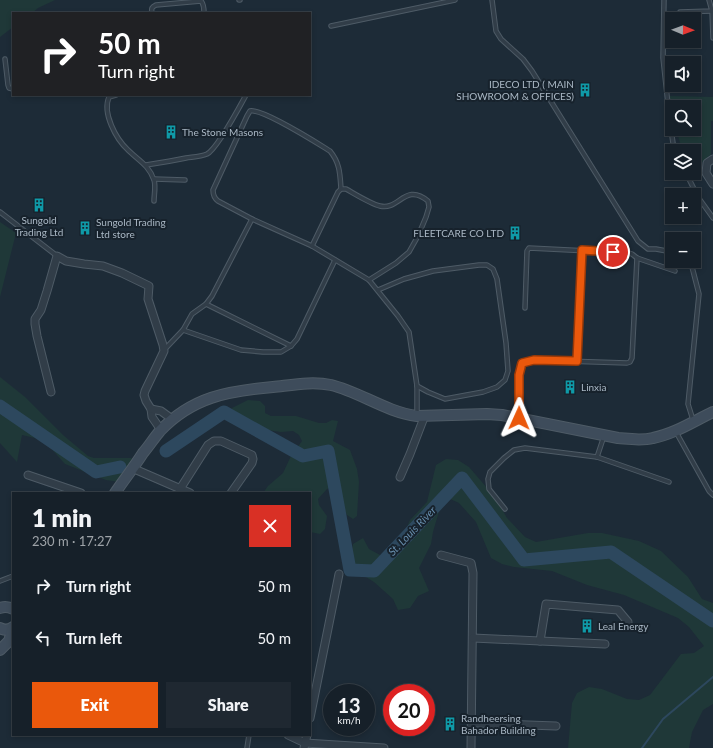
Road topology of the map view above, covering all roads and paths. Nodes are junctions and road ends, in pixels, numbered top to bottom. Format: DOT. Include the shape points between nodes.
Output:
graph roads {
  1 [pos="456,0"];
  2 [pos="492,0"];
  3 [pos="664,0"];
  4 [pos="709,0"];
  5 [pos="203,1"];
  6 [pos="712,11"];
  7 [pos="152,12"];
  8 [pos="204,12"];
  9 [pos="680,12"];
  10 [pos="331,26"];
  11 [pos="713,38"];
  12 [pos="5,59"];
  13 [pos="12,89"];
  14 [pos="112,96"];
  15 [pos="246,96"];
  16 [pos="674,144"];
  17 [pos="713,159"];
  18 [pos="146,165"];
  19 [pos="154,180"];
  20 [pos="185,180"];
  21 [pos="690,180"];
  22 [pos="713,184"];
  23 [pos="341,189"];
  24 [pos="154,201"];
  25 [pos="0,212"];
  26 [pos="713,218"];
  27 [pos="252,219"];
  28 [pos="312,246"];
  29 [pos="582,250"];
  30 [pos="665,251"];
  31 [pos="57,256"];
  32 [pos="637,258"];
  33 [pos="335,260"];
  34 [pos="692,268"];
  35 [pos="675,271"];
  36 [pos="369,280"];
  37 [pos="378,290"];
  38 [pos="206,304"];
  39 [pos="525,308"];
  40 [pos="183,330"];
  41 [pos="291,346"];
  42 [pos="164,351"];
  43 [pos="577,361"];
  44 [pos="417,386"];
  45 [pos="51,392"];
  46 [pos="151,409"];
  47 [pos="713,412"];
  48 [pos="421,416"];
  49 [pos="519,418"];
  50 [pos="172,419"];
  51 [pos="694,421"];
  52 [pos="161,430"];
  53 [pos="675,431"];
  54 [pos="604,435"];
  55 [pos="597,457"];
  56 [pos="132,468"];
  57 [pos="28,475"];
  58 [pos="400,477"];
  59 [pos="669,482"];
  60 [pos="180,488"];
  61 [pos="79,492"];
  62 [pos="116,492"];
  63 [pos="188,492"];
  64 [pos="232,492"];
  65 [pos="713,495"];
  66 [pos="505,509"];
  67 [pos="441,555"];
  68 [pos="339,574"];
  69 [pos="12,576"];
  70 [pos="0,581"];
  71 [pos="628,622"];
  72 [pos="12,628"];
  73 [pos="0,630"];
  74 [pos="11,638"];
  75 [pos="473,638"];
  76 [pos="540,641"];
  77 [pos="605,644"];
  78 [pos="0,650"];
  79 [pos="311,713"];
  80 [pos="472,723"];
  81 [pos="556,726"];
  82 [pos="248,736"];
  83 [pos="290,736"];
  84 [pos="305,742"];
  85 [pos="247,748"];
  86 [pos="384,748"];
  87 [pos="471,748"];
  1 -- 10 [label="lane"];
  2 -- 30 [label="lane" via="496,31 532,71 638,240 648,249"];
  3 -- 16 [label="lane" via="662,58"];
  4 -- 6 [label="lane"];
  5 -- 7 [label="lane" via="156,5 151,9"];
  5 -- 8 [label="lane"];
  6 -- 9 [label="lane"];
  6 -- 11 [label="lane"];
  12 -- 13 [label="lane" via="8,85"];
  14 -- 18 [label="lane" via="107,102 113,131 126,149"];
  15 -- 18 [label="lane" via="220,139 209,152"];
  17 -- 22 [label="street" via="708,163 706,173"];
  18 -- 19 [label="lane"];
  19 -- 20 [label="lane"];
  19 -- 24 [label="lane"];
  21 -- 26 [label="lane"];
  23 -- 27 [label="lane" via="340,171 336,158 330,151 265,114 253,110 213,190 214,198 218,201"];
  23 -- 28 [label="lane"];
  23 -- 36 [label="lane" via="381,206 389,206 408,195 415,194 428,202 426,217 410,252"];
  25 -- 31 [label="lane"];
  27 -- 28 [label="lane"];
  27 -- 38 [label="lane"];
  28 -- 33 [label="lane"];
  29 -- 32 [label="lane" via="629,253"];
  29 -- 39 [label="lane" via="528,249"];
  29 -- 43 [label="lane"];
  31 -- 42 [label="street" via="66,261 103,266 149,286 148,299"];
  31 -- 45 [label="street" via="48,292 35,324"];
  32 -- 35 [label="lane"];
  32 -- 43 [label="lane" via="630,362"];
  33 -- 36 [label="lane"];
  33 -- 41 [label="lane" via="297,339"];
  34 -- 51 [label="lane" via="699,294 688,404"];
  36 -- 37 [label="lane"];
  37 -- 44 [label="lane" via="409,332"];
  37 -- 44 [label="lane" via="433,271 478,265 487,265 493,269 497,279 506,343 508,371 505,380 497,387 483,392 445,399"];
  38 -- 40 [label="lane" via="192,314"];
  38 -- 41 [label="lane"];
  40 -- 41 [label="lane" via="241,350 281,352"];
  40 -- 42 [label="lane"];
  42 -- 46 [label="street" via="144,394"];
  43 -- 49 [label="lane" via="534,360 522,363 519,375"];
  44 -- 48 [label="lane"];
  46 -- 50 [label="street" via="161,411"];
  46 -- 52 [label="street" via="152,417"];
  47 -- 51 [label="main road"];
  48 -- 49 [label="main road" via="487,414"];
  48 -- 50 [label="main road" via="401,413 343,389 309,384 225,393 202,400"];
  48 -- 58 [label="street"];
  49 -- 54 [label="main road"];
  50 -- 52 [label="main road"];
  51 -- 53 [label="main road"];
  52 -- 56 [label="main road"];
  53 -- 54 [label="main road" via="652,439 636,440"];
  53 -- 65 [label="lane"];
  54 -- 55 [label="lane"];
  55 -- 59 [label="lane"];
  55 -- 66 [label="lane" via="525,448 514,450 490,472 488,479 489,489"];
  56 -- 60 [label="street"];
  56 -- 62 [label="main road"];
  57 -- 61 [label="street"];
  60 -- 63 [label="street"];
  60 -- 64 [label="street" via="208,445 220,441 252,455 253,459"];
  67 -- 75 [label="street" via="471,563"];
  68 -- 79 [label="street"];
  69 -- 70 [label="lane"];
  71 -- 76 [label="street" via="618,610 546,604"];
  72 -- 73 [label="main road"];
  74 -- 78 [label="main road"];
  75 -- 76 [label="street"];
  75 -- 80 [label="street"];
  76 -- 77 [label="street"];
  80 -- 81 [label="street"];
  80 -- 87 [label="street"];
  82 -- 85 [label="lane"];
  83 -- 84 [label="street"];
  84 -- 86 [label="street"];
}
